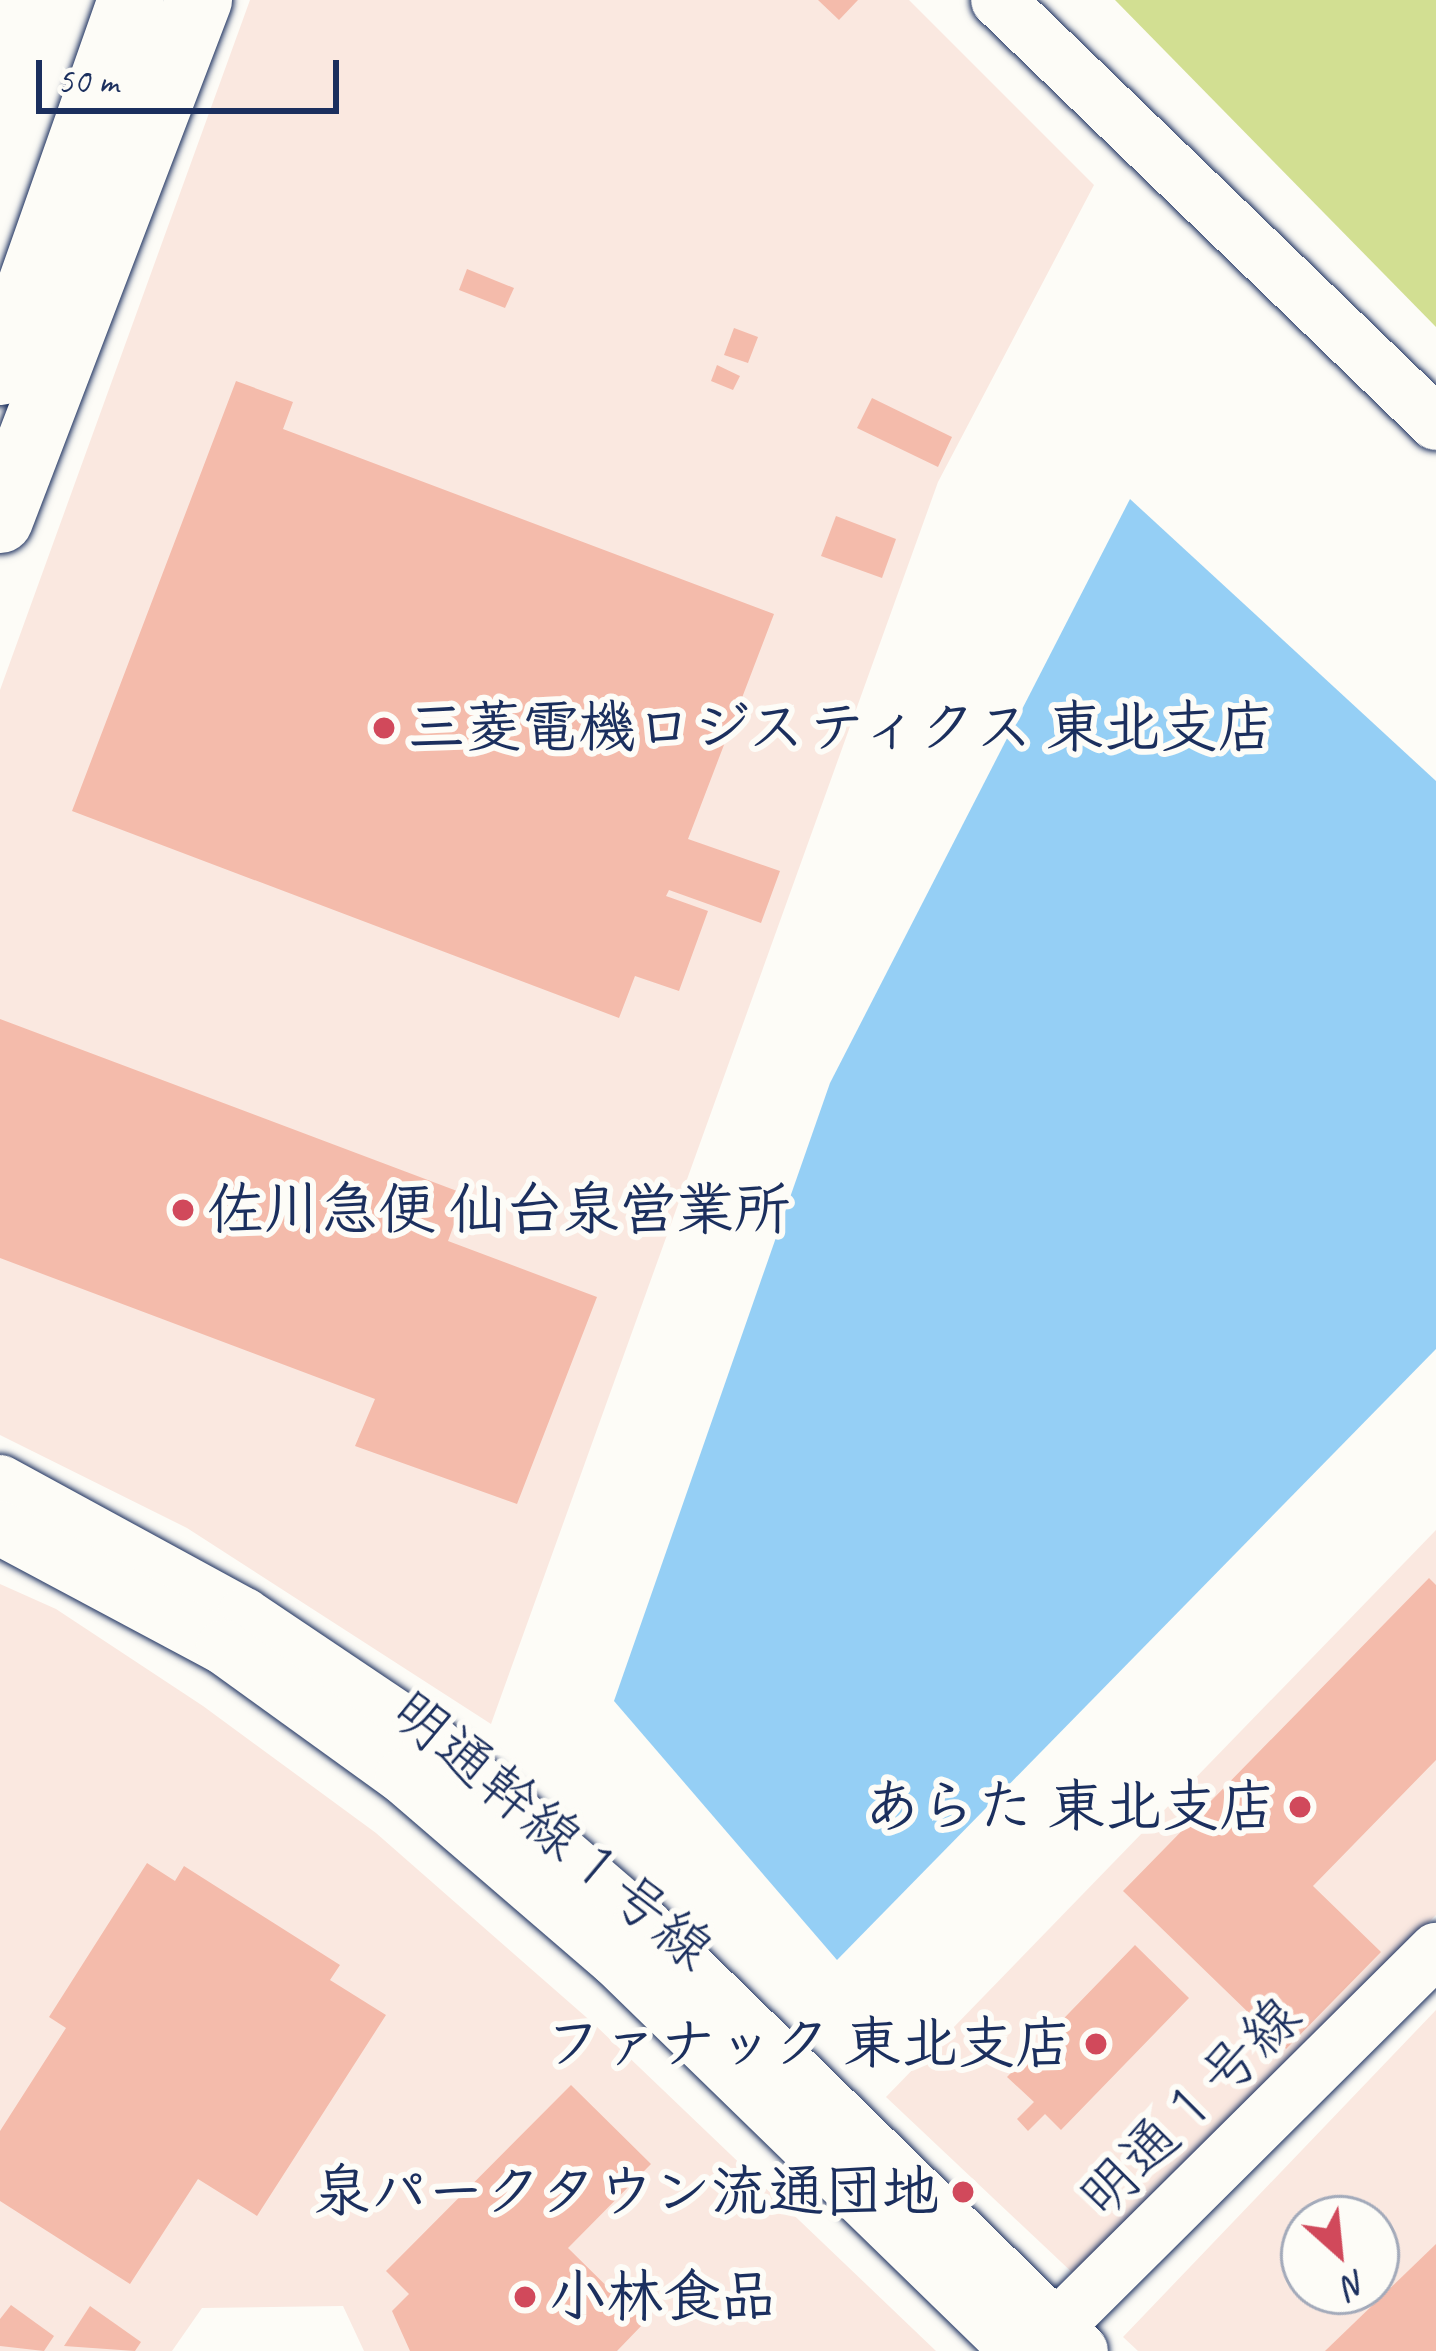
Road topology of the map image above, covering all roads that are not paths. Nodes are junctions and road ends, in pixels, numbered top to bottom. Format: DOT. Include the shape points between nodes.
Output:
graph roads {
  1 [pos="131,0"];
  2 [pos="199,0"];
  3 [pos="998,0"];
  4 [pos="0,372"];
  5 [pos="1436,423"];
  6 [pos="0,520"];
  7 [pos="0,1481"];
  8 [pos="0,1528"];
  9 [pos="1436,1950"];
  10 [pos="1047,2345"];
  1 -- 4 [label="main road"];
  2 -- 6 [label="main road"];
  3 -- 5 [label="street"];
  7 -- 10 [label="street" via="244,1615 430,1740 640,1921"];
  8 -- 10 [label="street, 明通幹線１号線" via="223,1647 402,1776"];
  9 -- 10 [label="street, 明通１号線"];
}
